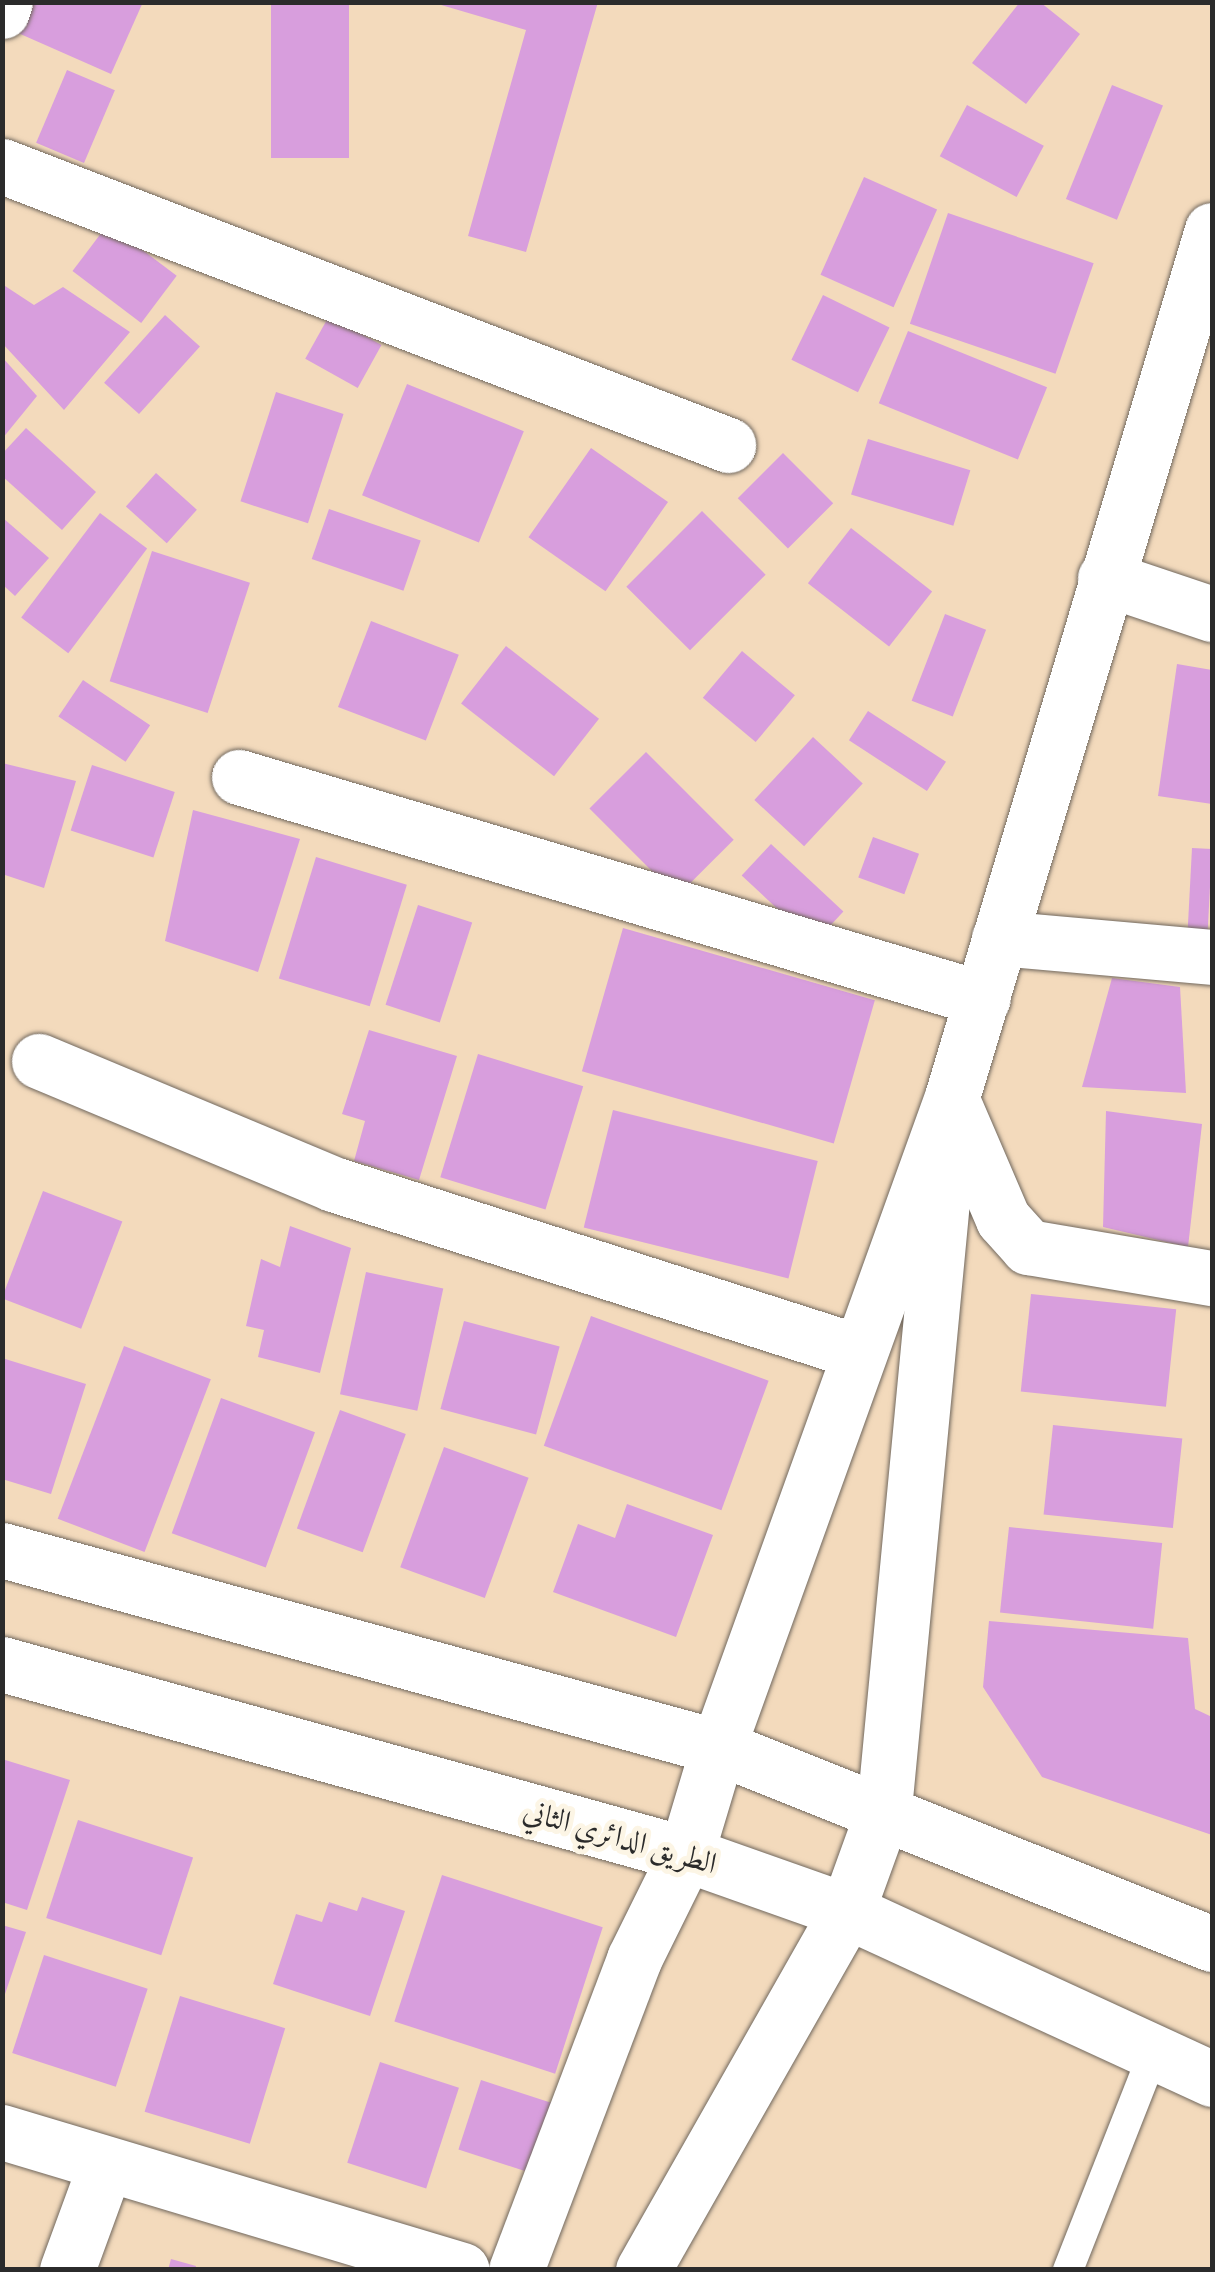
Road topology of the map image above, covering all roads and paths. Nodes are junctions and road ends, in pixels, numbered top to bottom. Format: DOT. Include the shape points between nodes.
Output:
graph roads {
  1 [pos="6,2"];
  2 [pos="2,11"];
  3 [pos="2,166"];
  4 [pos="1208,262"];
  5 [pos="728,444"];
  6 [pos="1105,578"];
  7 [pos="1212,614"];
  8 [pos="239,777"];
  9 [pos="999,938"];
  10 [pos="1212,957"];
  11 [pos="984,999"];
  12 [pos="40,1060"];
  13 [pos="952,1097"];
  14 [pos="1212,1278"];
  15 [pos="856,1351"];
  16 [pos="2,1550"];
  17 [pos="2,1664"];
  18 [pos="718,1747"];
  19 [pos="884,1809"];
  20 [pos="686,1854"];
  21 [pos="846,1911"];
  22 [pos="1212,1944"];
  23 [pos="1155,2050"];
  24 [pos="1212,2079"];
  25 [pos="2,2132"];
  26 [pos="104,2169"];
  27 [pos="67,2270"];
  28 [pos="462,2270"];
  29 [pos="516,2270"];
  30 [pos="643,2270"];
  31 [pos="1068,2270"];
  1 -- 2 [label="street"];
  3 -- 5 [label="street"];
  4 -- 6 [label="street"];
  6 -- 7 [label="street"];
  6 -- 9 [label="street"];
  8 -- 11 [label="street"];
  9 -- 10 [label="street"];
  9 -- 11 [label="street"];
  11 -- 13 [label="street"];
  12 -- 15 [label="street" via="334,1184"];
  13 -- 14 [label="street" via="1003,1218 1028,1247"];
  13 -- 15 [label="street"];
  13 -- 19 [label="street"];
  15 -- 18 [label="street"];
  16 -- 18 [label="street"];
  17 -- 20 [label="street, الطريق الدائري الثاني"];
  18 -- 19 [label="street"];
  18 -- 20 [label="street"];
  19 -- 21 [label="street"];
  19 -- 22 [label="street"];
  20 -- 21 [label="street, الطريق الدائري الثاني"];
  20 -- 29 [label="street" via="634,1959"];
  21 -- 23 [label="street, الطريق الدائري الثاني"];
  21 -- 30 [label="street"];
  23 -- 24 [label="street, الطريق الدائري الثاني"];
  23 -- 31 [label="lane"];
  25 -- 26 [label="street"];
  26 -- 27 [label="street"];
  26 -- 28 [label="street"];
}
